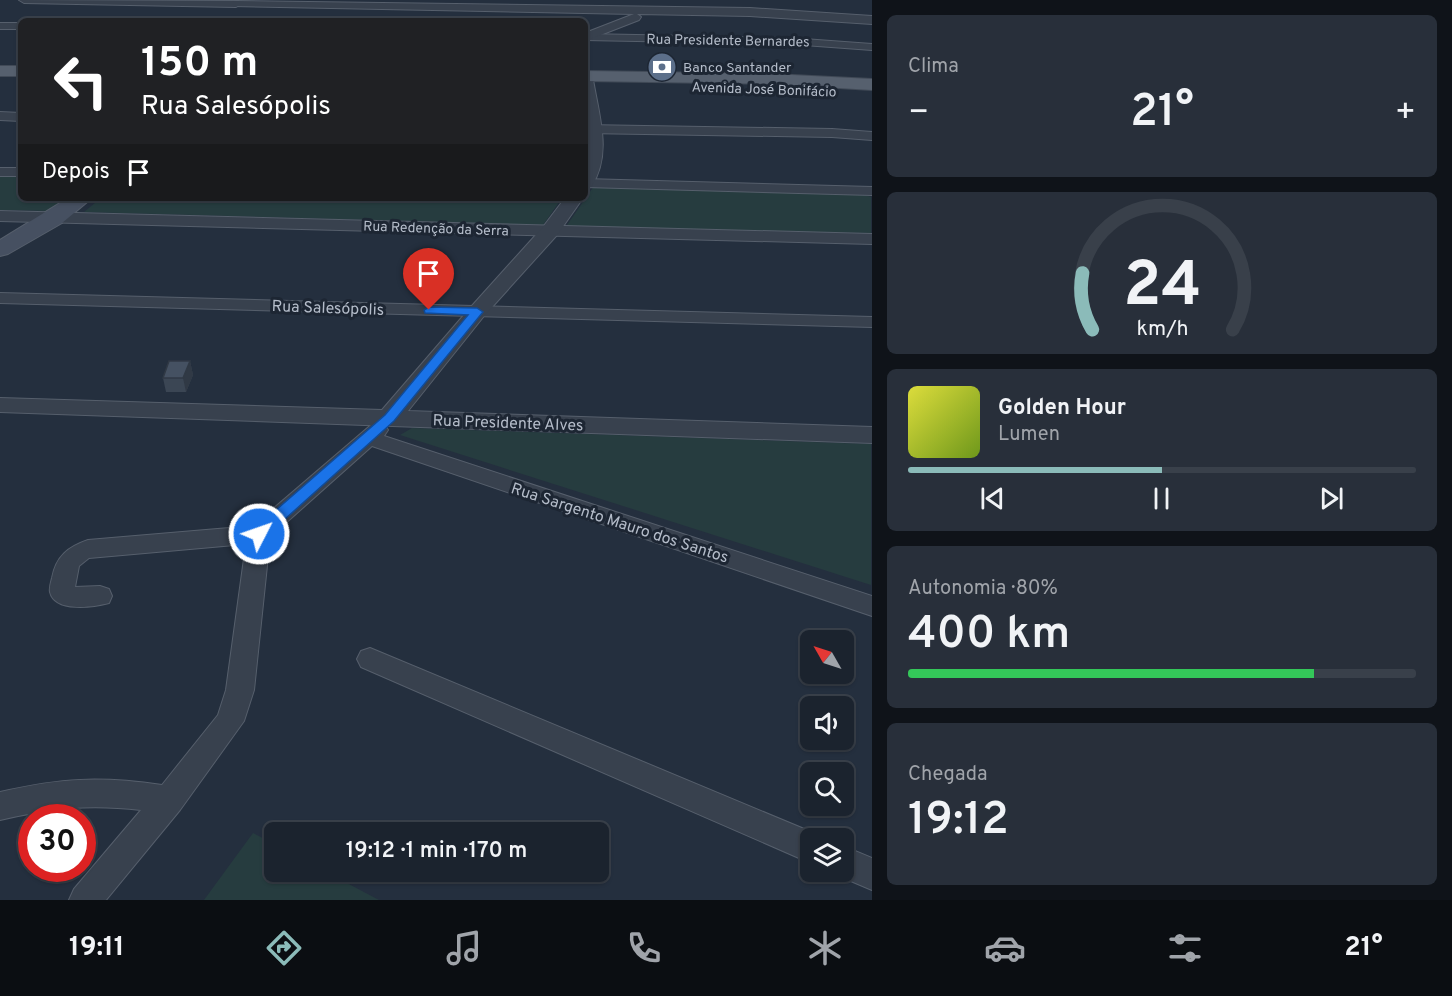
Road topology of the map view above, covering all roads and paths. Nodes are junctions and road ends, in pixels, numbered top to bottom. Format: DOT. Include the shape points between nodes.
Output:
graph roads {
  1 [pos="24,0"];
  2 [pos="85,1"];
  3 [pos="169,1"];
  4 [pos="237,4"];
  5 [pos="652,6"];
  6 [pos="872,20"];
  7 [pos="0,26"];
  8 [pos="18,26"];
  9 [pos="588,36"];
  10 [pos="588,37"];
  11 [pos="872,47"];
  12 [pos="0,63"];
  13 [pos="18,63"];
  14 [pos="0,70"];
  15 [pos="18,71"];
  16 [pos="588,79"];
  17 [pos="588,79"];
  18 [pos="872,86"];
  19 [pos="872,94"];
  20 [pos="0,117"];
  21 [pos="18,117"];
  22 [pos="589,129"];
  23 [pos="872,136"];
  24 [pos="0,172"];
  25 [pos="18,172"];
  26 [pos="588,178"];
  27 [pos="588,183"];
  28 [pos="872,191"];
  29 [pos="78,201"];
  30 [pos="572,201"];
  31 [pos="0,216"];
  32 [pos="54,218"];
  33 [pos="550,231"];
  34 [pos="872,239"];
  35 [pos="0,249"];
  36 [pos="0,298"];
  37 [pos="477,312"];
  38 [pos="872,322"];
  39 [pos="0,405"];
  40 [pos="389,418"];
  41 [pos="872,435"];
  42 [pos="369,438"];
  43 [pos="254,534"];
  44 [pos="100,596"];
  45 [pos="872,606"];
  46 [pos="370,659"];
  47 [pos="169,800"];
  48 [pos="0,807"];
  49 [pos="800,843"];
  50 [pos="854,867"];
  51 [pos="872,874"];
  52 [pos="85,900"];
  1 -- 2 [label="street"];
  2 -- 3 [label="street"];
  3 -- 4 [label="street"];
  4 -- 5 [label="street"];
  5 -- 6 [label="street"];
  5 -- 9 [label="street"];
  7 -- 8 [label="street"];
  10 -- 11 [label="street, Rua Presidente Bernardes" via="790,41"];
  12 -- 13 [label="main road"];
  14 -- 15 [label="main road"];
  16 -- 18 [label="main road, Avenida José Bonifácio" via="772,79"];
  17 -- 19 [label="main road, Avenida José Bonifácio"];
  20 -- 21 [label="street"];
  22 -- 23 [label="street"];
  22 -- 26 [label="street" via="594,161"];
  24 -- 25 [label="street"];
  27 -- 28 [label="street"];
  29 -- 32 [label="main road"];
  30 -- 33 [label="street"];
  31 -- 32 [label="street, Rua Redenção da Serra"];
  32 -- 33 [label="street, Rua Redenção da Serra"];
  32 -- 35 [label="main road"];
  33 -- 34 [label="street, Rua Redenção da Serra"];
  33 -- 37 [label="street"];
  36 -- 37 [label="street, Rua Salesópolis"];
  37 -- 38 [label="street, Rua Salesópolis"];
  37 -- 40 [label="street"];
  39 -- 40 [label="street, Rua Presidente Alves"];
  40 -- 41 [label="street, Rua Presidente Alves"];
  40 -- 42 [label="street"];
  42 -- 43 [label="street"];
  42 -- 45 [label="street, Rua Sargento Mauro dos Santos"];
  43 -- 44 [label="street" via="79,551 67,563 62,591 70,597"];
  43 -- 47 [label="street" via="240,690 230,721"];
  46 -- 49 [label="street"];
  47 -- 48 [label="street" via="85,792 53,794"];
  47 -- 52 [label="street"];
  50 -- 51 [label="street"];
}
